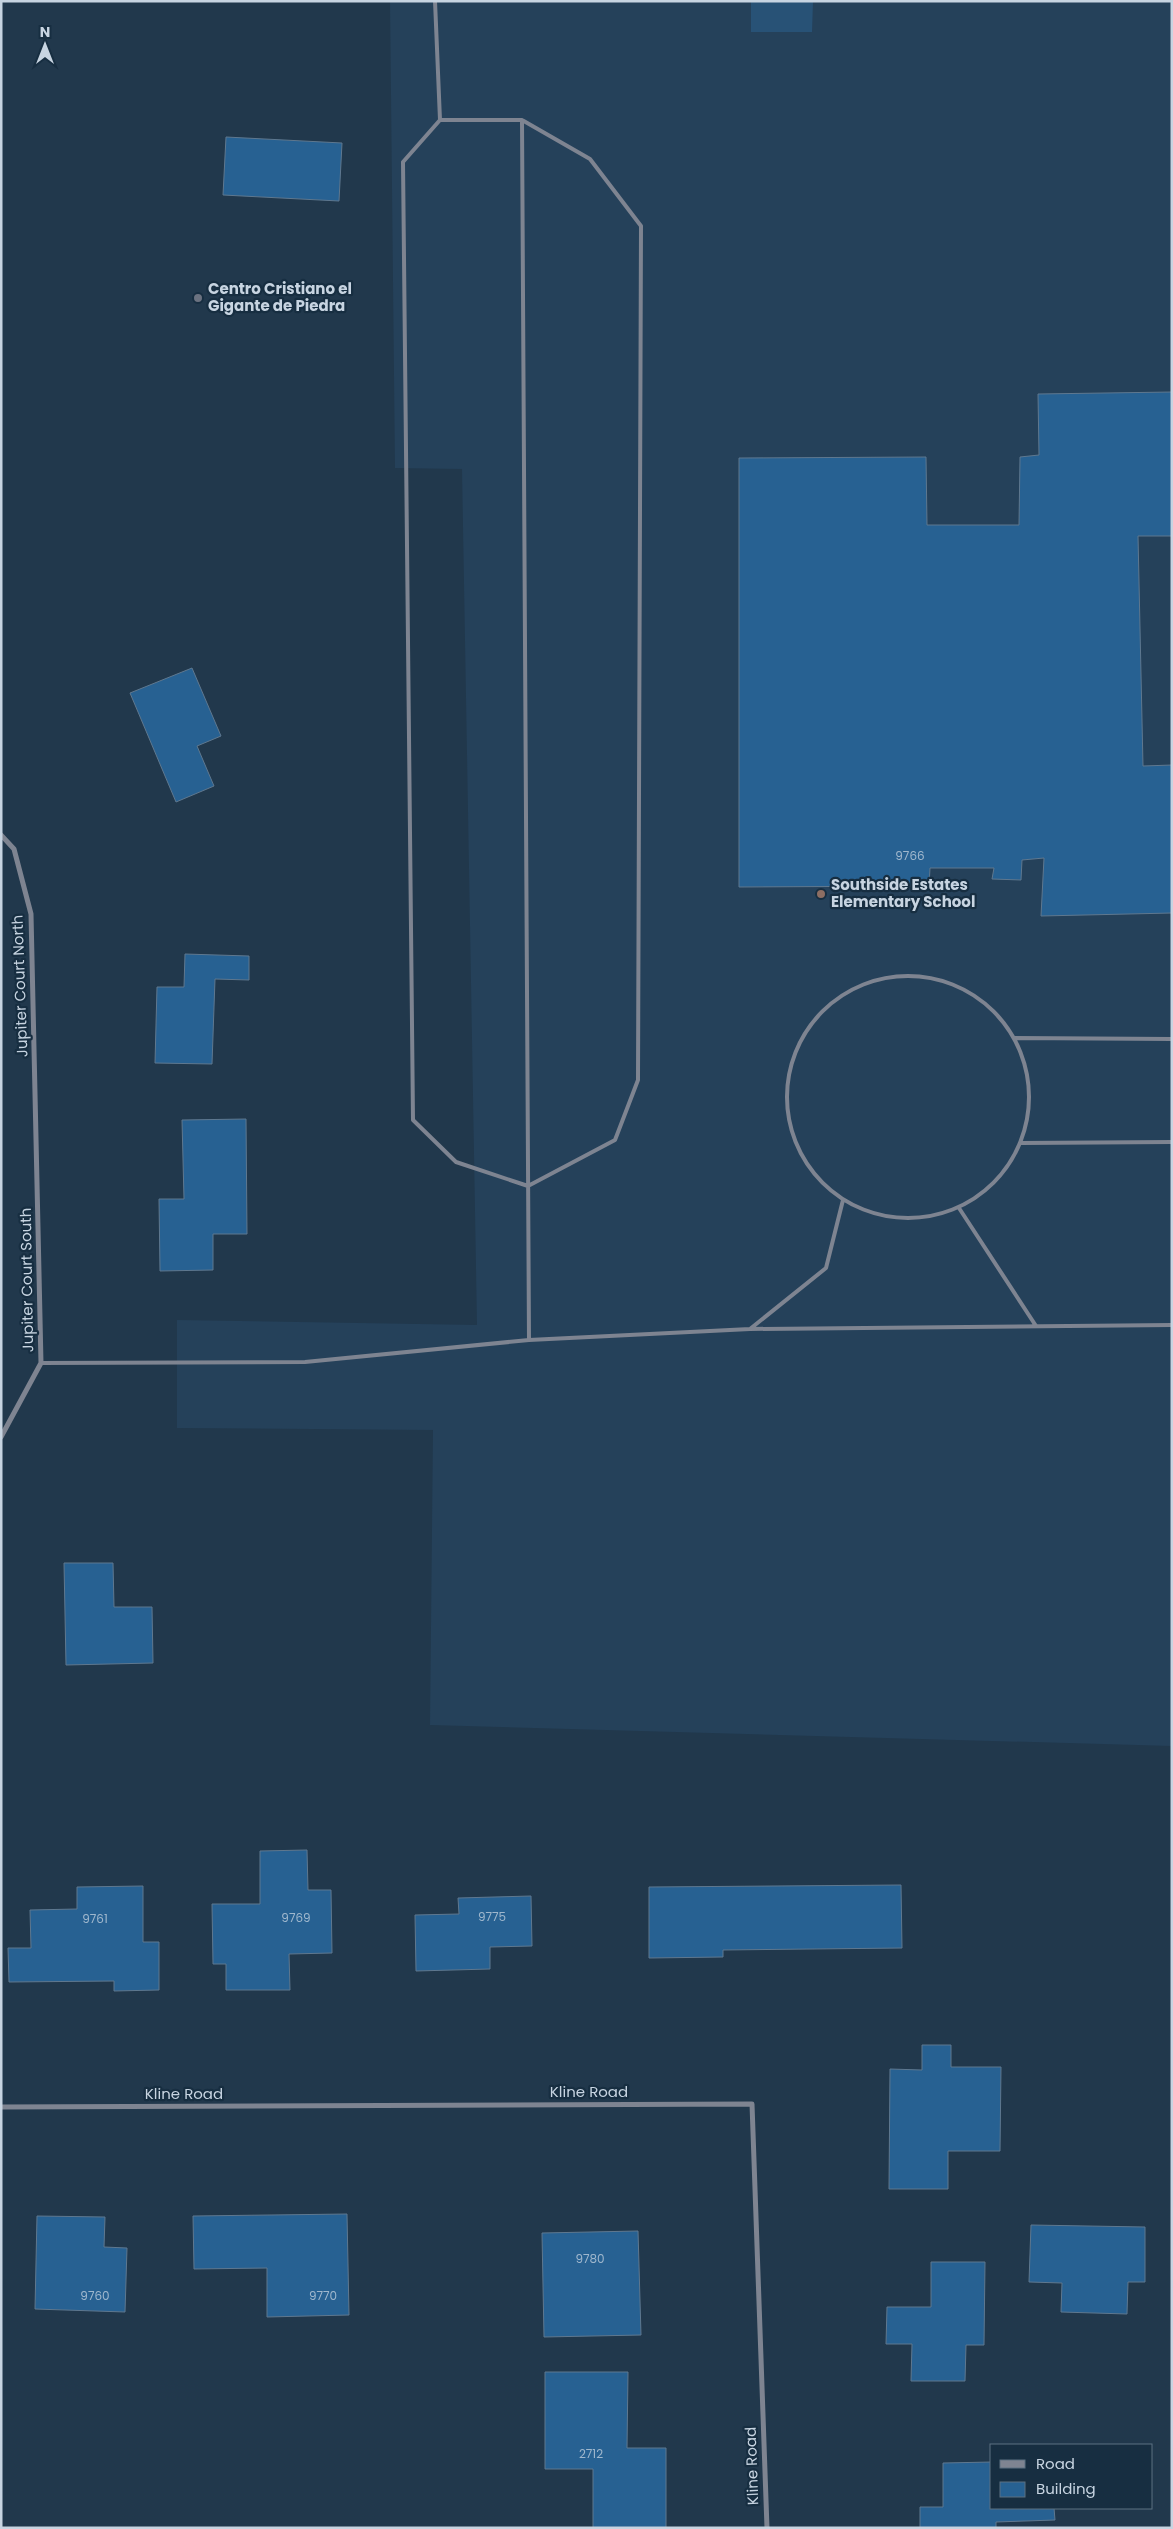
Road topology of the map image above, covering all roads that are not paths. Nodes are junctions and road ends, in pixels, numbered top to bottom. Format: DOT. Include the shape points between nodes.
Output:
graph roads {
  1 [pos="435,1"];
  2 [pos="440,120"];
  3 [pos="522,120"];
  4 [pos="1,835"];
  5 [pos="1015,1038"];
  6 [pos="1172,1039"];
  7 [pos="37,1142"];
  8 [pos="1172,1142"];
  9 [pos="1021,1143"];
  10 [pos="528,1186"];
  11 [pos="842,1200"];
  12 [pos="959,1208"];
  13 [pos="1172,1325"];
  14 [pos="1036,1326"];
  15 [pos="750,1329"];
  16 [pos="529,1340"];
  17 [pos="42,1363"];
  18 [pos="1,1437"];
  19 [pos="1,2107"];
  20 [pos="767,2528"];
  1 -- 2 [label="lane"];
  2 -- 3 [label="lane"];
  2 -- 10 [label="lane" via="403,162 413,1120 456,1162"];
  3 -- 10 [label="lane"];
  3 -- 10 [label="lane" via="590,159 640,226 638,1080 615,1140"];
  4 -- 7 [label="street, Jupiter Court North" via="14,849 31,914"];
  5 -- 6 [label="lane"];
  5 -- 9 [label="lane" via="1028,1072 1029,1108"];
  5 -- 11 [label="lane" via="990,1006 956,985 916,975 876,980 839,996 810,1024 792,1058 785,1098 793,1138 812,1173"];
  7 -- 17 [label="street, Jupiter Court South"];
  8 -- 9 [label="lane"];
  9 -- 12 [label="lane" via="1006,1170 985,1192"];
  10 -- 16 [label="lane"];
  11 -- 12 [label="lane" via="880,1215 920,1218"];
  11 -- 15 [label="lane" via="826,1268"];
  12 -- 14 [label="lane"];
  13 -- 14 [label="lane"];
  14 -- 15 [label="lane"];
  15 -- 16 [label="lane"];
  16 -- 17 [label="lane" via="304,1362"];
  17 -- 18 [label="street, Jupiter Court South"];
  19 -- 20 [label="street, Kline Road" via="752,2104"];
}
